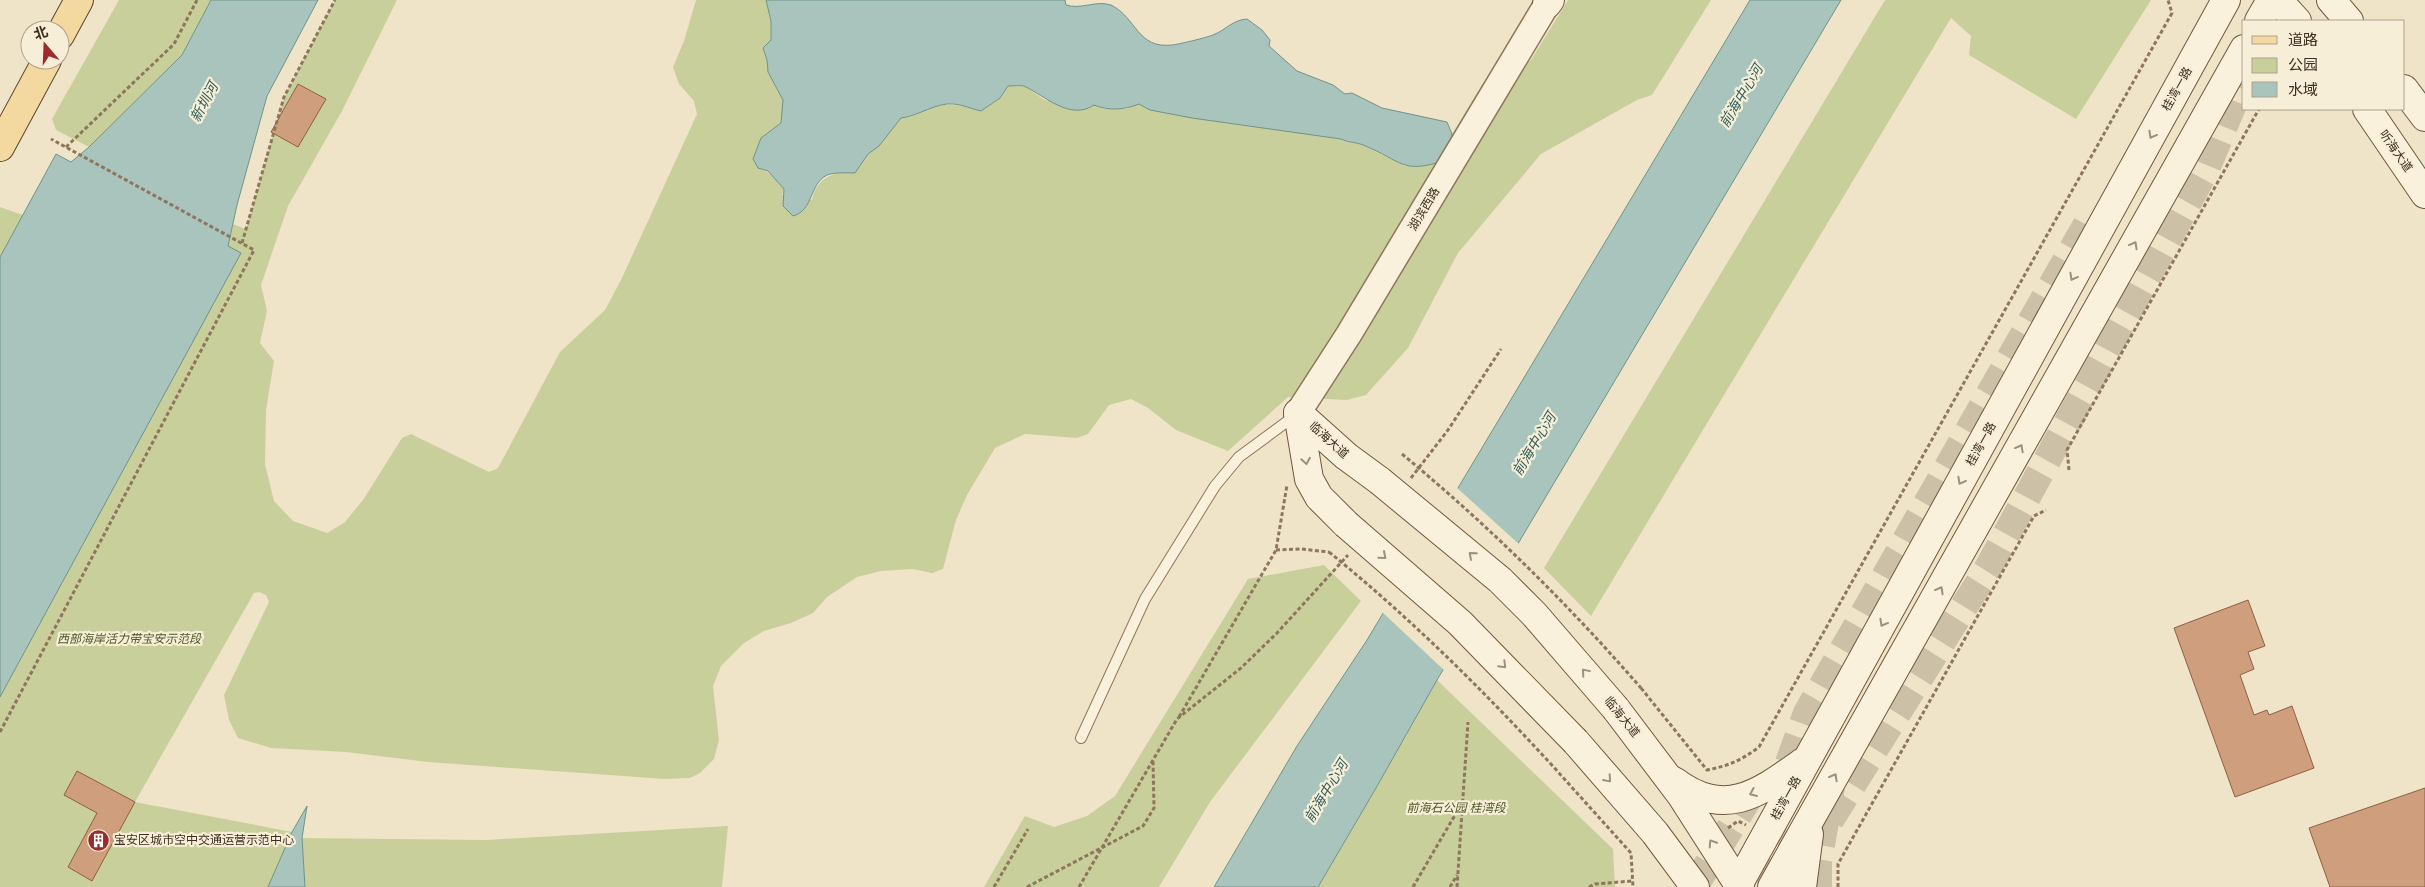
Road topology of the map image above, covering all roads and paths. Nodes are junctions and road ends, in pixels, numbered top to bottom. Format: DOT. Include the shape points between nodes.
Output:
graph roads {
  1 [pos="79,0"];
  2 [pos="197,0"];
  3 [pos="335,0"];
  4 [pos="2168,0"];
  5 [pos="2203,0"];
  6 [pos="2226,0"];
  7 [pos="2271,0"];
  8 [pos="2278,0"];
  9 [pos="2331,0"];
  10 [pos="2353,0"];
  11 [pos="1548,1"];
  12 [pos="68,20"];
  13 [pos="2260,20"];
  14 [pos="2296,20"];
  15 [pos="2348,20"];
  16 [pos="2362,20"];
  17 [pos="2199,49"];
  18 [pos="2242,53"];
  19 [pos="42,70"];
  20 [pos="2242,72"];
  21 [pos="2222,88"];
  22 [pos="2405,91"];
  23 [pos="2258,110"];
  24 [pos="2368,110"];
  25 [pos="2425,117"];
  26 [pos="51,139"];
  27 [pos="0,147"];
  28 [pos="66,147"];
  29 [pos="2425,194"];
  30 [pos="242,243"];
  31 [pos="1501,349"];
  32 [pos="1298,413"];
  33 [pos="1402,454"];
  34 [pos="2069,470"];
  35 [pos="1408,482"];
  36 [pos="2046,510"];
  37 [pos="1350,553"];
  38 [pos="1178,719"];
  39 [pos="1468,722"];
  40 [pos="0,732"];
  41 [pos="1081,738"];
  42 [pos="1808,758"];
  43 [pos="1153,761"];
  44 [pos="1667,776"];
  45 [pos="1463,803"];
  46 [pos="1811,819"];
  47 [pos="1028,829"];
  48 [pos="1104,845"];
  49 [pos="1458,874"];
  50 [pos="1632,881"];
  51 [pos="1738,886"];
  52 [pos="994,887"];
  53 [pos="1027,887"];
  54 [pos="1079,887"];
  55 [pos="1413,887"];
  56 [pos="1450,887"];
  57 [pos="1457,887"];
  58 [pos="1589,887"];
  59 [pos="1633,887"];
  60 [pos="1695,887"];
  61 [pos="1772,887"];
  62 [pos="1802,887"];
  63 [pos="1838,887"];
  1 -- 12 [label="main road"];
  2 -- 28 [label="path" via="174,44"];
  3 -- 30 [label="path" via="284,97"];
  4 -- 33 [label="path, bridge" via="2172,13 1759,747 1735,763 1707,770 1641,688 1539,576 1489,528"];
  5 -- 17 [label="main road"];
  6 -- 17 [label="main road, 桂湾一路"];
  7 -- 13 [label="main road"];
  8 -- 14 [label="main road"];
  9 -- 15 [label="main road"];
  10 -- 16 [label="main road"];
  11 -- 32 [label="street, 湖滨西路" via="1349,334"];
  17 -- 42 [label="main road, 桂湾一路, one-way"];
  18 -- 21 [label="main road"];
  19 -- 27 [label="main road"];
  20 -- 21 [label="main road"];
  46 -- 21 [label="main road, one-way"];
  22 -- 25 [label="main road"];
  23 -- 34 [label="path" via="2067,450"];
  24 -- 29 [label="main road, 听海大道"];
  26 -- 28 [label="path"];
  28 -- 30 [label="path"];
  30 -- 40 [label="path" via="254,250"];
  31 -- 35 [label="path" via="1448,430"];
  32 -- 41 [label="lane" via="1240,457 1215,486 1145,599"];
  44 -- 32 [label="main road, 临海大道, one-way, bridge" via="1616,709 1534,614 1500,580 1346,456"];
  32 -- 60 [label="main road, 临海大道, one-way, bridge" via="1309,480 1319,497 1460,623 1576,742 1656,833"];
  36 -- 63 [label="path" via="2034,516 1838,864"];
  37 -- 38 [label="path" via="1241,668"];
  38 -- 43 [label="path"];
  38 -- 50 [label="path, bridge" via="1276,550 1329,552 1413,623 1550,763 1631,853"];
  39 -- 45 [label="path"];
  42 -- 44 [label="main road, one-way" via="1760,790 1725,801 1690,793"];
  42 -- 51 [label="main road, 桂湾一路"];
  43 -- 48 [label="path"];
  43 -- 48 [label="path" via="1154,808 1143,826"];
  51 -- 44 [label="main road, 临海大道, one-way"];
  45 -- 49 [label="path"];
  45 -- 55 [label="path"];
  46 -- 61 [label="main road"];
  46 -- 62 [label="main road"];
  47 -- 52 [label="path"];
  48 -- 53 [label="path"];
  48 -- 54 [label="path"];
  49 -- 56 [label="path"];
  49 -- 57 [label="path"];
  50 -- 58 [label="path"];
  50 -- 59 [label="path"];
}
